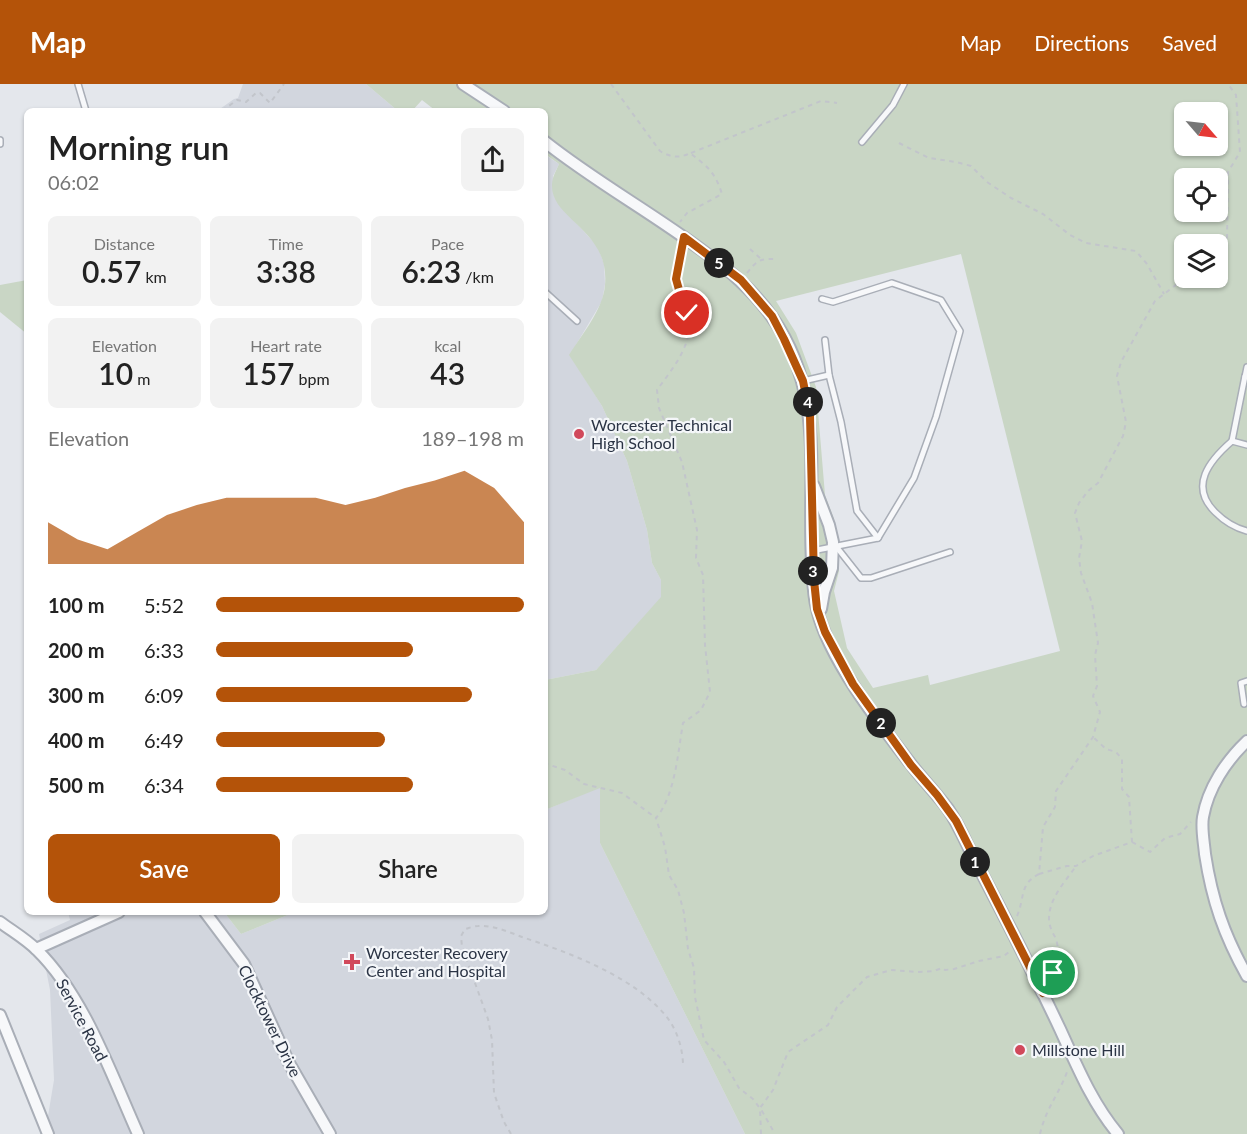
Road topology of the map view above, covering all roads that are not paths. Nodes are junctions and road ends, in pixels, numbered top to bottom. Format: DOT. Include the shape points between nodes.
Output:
graph roads {
  1 [pos="78,84"];
  2 [pos="463,84"];
  3 [pos="904,84"];
  4 [pos="85,108"];
  5 [pos="499,108"];
  6 [pos="862,142"];
  7 [pos="548,144"];
  8 [pos="548,295"];
  9 [pos="822,299"];
  10 [pos="578,321"];
  11 [pos="825,340"];
  12 [pos="1247,367"];
  13 [pos="830,375"];
  14 [pos="1245,376"];
  15 [pos="803,381"];
  16 [pos="1247,384"];
  17 [pos="1232,441"];
  18 [pos="1247,445"];
  19 [pos="811,465"];
  20 [pos="1247,531"];
  21 [pos="878,538"];
  22 [pos="834,546"];
  23 [pos="812,551"];
  24 [pos="950,552"];
  25 [pos="821,621"];
  26 [pos="1247,681"];
  27 [pos="1244,704"];
  28 [pos="1247,741"];
  29 [pos="111,915"];
  30 [pos="207,915"];
  31 [pos="0,922"];
  32 [pos="36,949"];
  33 [pos="1247,976"];
  34 [pos="0,1016"];
  35 [pos="48,1134"];
  36 [pos="138,1134"];
  37 [pos="330,1134"];
  38 [pos="1118,1134"];
  1 -- 4 [label="lane"];
  2 -- 5 [label="street"];
  3 -- 6 [label="lane" via="893,105"];
  7 -- 15 [label="street" via="741,280 772,316"];
  8 -- 10 [label="lane"];
  9 -- 21 [label="lane" via="833,302 892,283 941,300 960,331 914,478"];
  11 -- 13 [label="lane"];
  12 -- 14 [label="lane"];
  13 -- 15 [label="lane"];
  13 -- 21 [label="lane" via="857,511"];
  14 -- 16 [label="lane"];
  14 -- 17 [label="lane"];
  15 -- 19 [label="street" via="812,433"];
  17 -- 18 [label="lane"];
  17 -- 20 [label="lane" via="1210,465 1202,492 1217,514"];
  19 -- 22 [label="street" via="815,492 830,525"];
  19 -- 23 [label="street"];
  21 -- 22 [label="lane"];
  22 -- 23 [label="lane"];
  22 -- 24 [label="lane" via="861,578"];
  22 -- 25 [label="street"];
  23 -- 25 [label="street"];
  25 -- 38 [label="street" via="853,684 956,821 1091,1095"];
  26 -- 27 [label="lane" via="1241,683"];
  28 -- 33 [label="street" via="1216,782 1203,817 1214,901 1225,934 1240,954"];
  29 -- 32 [label="street"];
  30 -- 37 [label="street, Clocktower Drive" via="244,964 289,1063"];
  31 -- 32 [label="street, Service Road"];
  32 -- 36 [label="street, Service Road" via="67,986"];
  34 -- 35 [label="street"];
}
